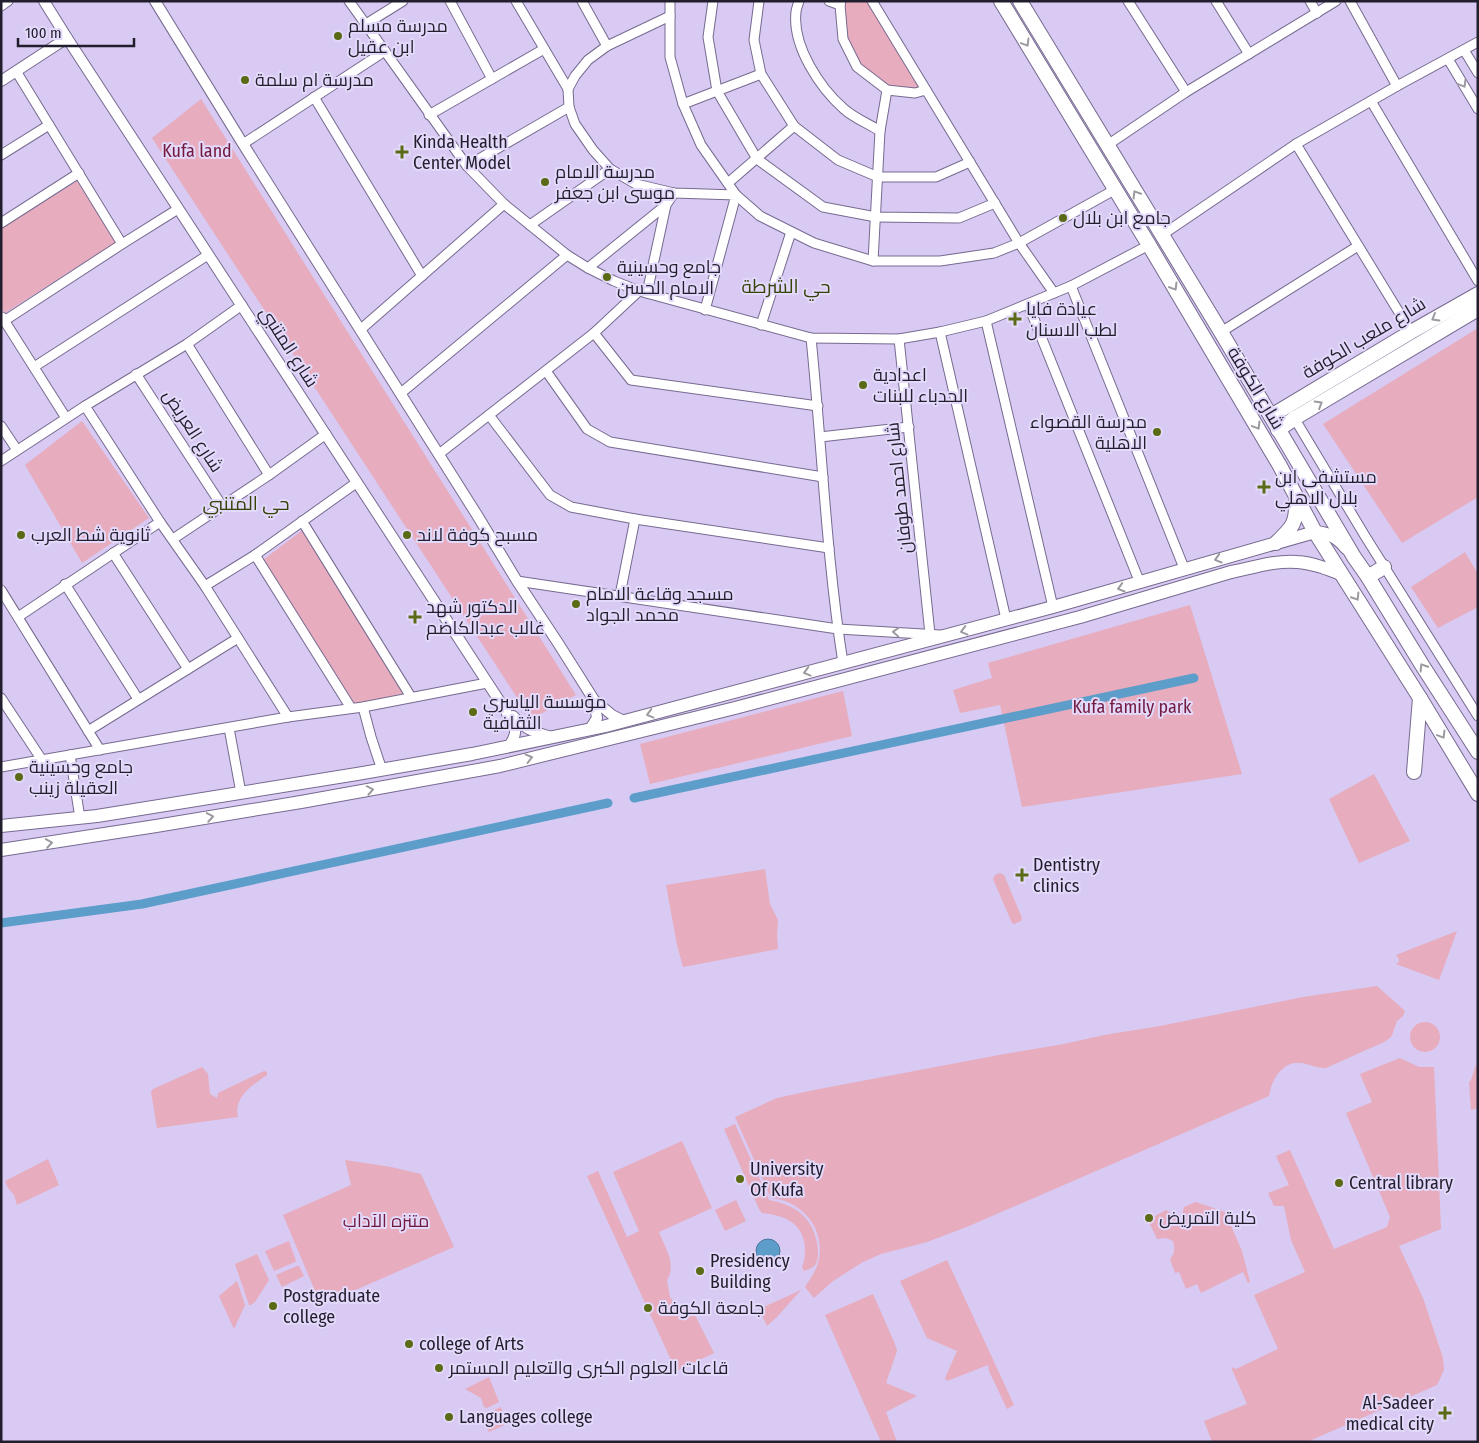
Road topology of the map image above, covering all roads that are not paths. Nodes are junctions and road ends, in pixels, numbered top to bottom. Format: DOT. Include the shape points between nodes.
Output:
graph roads {
  1 [pos="8,1"];
  2 [pos="44,1"];
  3 [pos="155,1"];
  4 [pos="349,1"];
  5 [pos="403,1"];
  6 [pos="450,1"];
  7 [pos="516,1"];
  8 [pos="582,1"];
  9 [pos="714,1"];
  10 [pos="759,1"];
  11 [pos="799,1"];
  12 [pos="829,1"];
  13 [pos="872,1"];
  14 [pos="1000,1"];
  15 [pos="1020,1"];
  16 [pos="1128,1"];
  17 [pos="1216,1"];
  18 [pos="1310,1"];
  19 [pos="1336,1"];
  20 [pos="1350,1"];
  21 [pos="668,2"];
  22 [pos="841,3"];
  23 [pos="1,6"];
  24 [pos="1317,13"];
  25 [pos="670,16"];
  26 [pos="366,24"];
  27 [pos="67,38"];
  28 [pos="1478,42"];
  29 [pos="607,46"];
  30 [pos="544,49"];
  31 [pos="385,50"];
  32 [pos="1464,50"];
  33 [pos="1249,54"];
  34 [pos="1448,59"];
  35 [pos="16,71"];
  36 [pos="1478,73"];
  37 [pos="762,74"];
  38 [pos="492,79"];
  39 [pos="1,81"];
  40 [pos="1397,86"];
  41 [pos="568,89"];
  42 [pos="886,90"];
  43 [pos="926,90"];
  44 [pos="717,91"];
  45 [pos="1186,92"];
  46 [pos="314,97"];
  47 [pos="1371,101"];
  48 [pos="683,104"];
  49 [pos="568,107"];
  50 [pos="1478,109"];
  51 [pos="429,115"];
  52 [pos="49,125"];
  53 [pos="794,126"];
  54 [pos="880,130"];
  55 [pos="243,144"];
  56 [pos="1296,144"];
  57 [pos="1106,146"];
  58 [pos="1,155"];
  59 [pos="757,159"];
  60 [pos="970,162"];
  61 [pos="467,166"];
  62 [pos="610,169"];
  63 [pos="79,173"];
  64 [pos="878,177"];
  65 [pos="728,183"];
  66 [pos="1116,189"];
  67 [pos="674,193"];
  68 [pos="736,195"];
  69 [pos="995,203"];
  70 [pos="504,204"];
  71 [pos="666,205"];
  72 [pos="178,209"];
  73 [pos="876,217"];
  74 [pos="1,223"];
  75 [pos="530,225"];
  76 [pos="791,232"];
  77 [pos="1162,235"];
  78 [pos="1019,242"];
  79 [pos="122,244"];
  80 [pos="1149,245"];
  81 [pos="1358,246"];
  82 [pos="208,255"];
  83 [pos="567,255"];
  84 [pos="873,261"];
  85 [pos="588,268"];
  86 [pos="422,276"];
  87 [pos="1478,280"];
  88 [pos="1071,286"];
  89 [pos="643,292"];
  90 [pos="1054,293"];
  91 [pos="1478,294"];
  92 [pos="1028,304"];
  93 [pos="242,305"];
  94 [pos="1478,309"];
  95 [pos="705,310"];
  96 [pos="3,318"];
  97 [pos="986,321"];
  98 [pos="761,325"];
  99 [pos="360,330"];
  100 [pos="940,332"];
  101 [pos="1221,332"];
  102 [pos="1411,332"];
  103 [pos="594,333"];
  104 [pos="811,338"];
  105 [pos="899,339"];
  106 [pos="187,344"];
  107 [pos="34,367"];
  108 [pos="546,371"];
  109 [pos="136,374"];
  110 [pos="401,393"];
  111 [pos="1288,405"];
  112 [pos="85,406"];
  113 [pos="818,406"];
  114 [pos="489,414"];
  115 [pos="1270,416"];
  116 [pos="66,418"];
  117 [pos="1295,418"];
  118 [pos="1,426"];
  119 [pos="909,427"];
  120 [pos="1278,430"];
  121 [pos="326,434"];
  122 [pos="820,437"];
  123 [pos="17,450"];
  124 [pos="1293,453"];
  125 [pos="439,454"];
  126 [pos="1,461"];
  127 [pos="1280,466"];
  128 [pos="269,475"];
  129 [pos="823,477"];
  130 [pos="356,483"];
  131 [pos="1296,499"];
  132 [pos="222,506"];
  133 [pos="635,519"];
  134 [pos="302,521"];
  135 [pos="160,522"];
  136 [pos="1315,532"];
  137 [pos="173,539"];
  138 [pos="1276,543"];
  139 [pos="829,548"];
  140 [pos="1252,549"];
  141 [pos="113,553"];
  142 [pos="255,555"];
  143 [pos="1354,557"];
  144 [pos="1255,567"];
  145 [pos="1384,567"];
  146 [pos="1184,568"];
  147 [pos="1342,575"];
  148 [pos="1368,577"];
  149 [pos="517,581"];
  150 [pos="1140,583"];
  151 [pos="65,584"];
  152 [pos="205,586"];
  153 [pos="1,590"];
  154 [pos="620,595"];
  155 [pos="1053,607"];
  156 [pos="18,617"];
  157 [pos="1006,619"];
  158 [pos="838,629"];
  159 [pos="930,634"];
  160 [pos="945,635"];
  161 [pos="238,638"];
  162 [pos="873,655"];
  163 [pos="843,662"];
  164 [pos="188,669"];
  165 [pos="878,670"];
  166 [pos="487,683"];
  167 [pos="411,697"];
  168 [pos="1,698"];
  169 [pos="1420,698"];
  170 [pos="138,699"];
  171 [pos="594,700"];
  172 [pos="363,707"];
  173 [pos="351,708"];
  174 [pos="506,711"];
  175 [pos="1478,716"];
  176 [pos="288,717"];
  177 [pos="624,721"];
  178 [pos="229,728"];
  179 [pos="590,729"];
  180 [pos="88,731"];
  181 [pos="551,738"];
  182 [pos="509,746"];
  183 [pos="1477,749"];
  184 [pos="100,750"];
  185 [pos="70,755"];
  186 [pos="42,760"];
  187 [pos="1,767"];
  188 [pos="382,770"];
  189 [pos="1414,772"];
  190 [pos="1474,780"];
  191 [pos="241,793"];
  192 [pos="1478,794"];
  193 [pos="97,816"];
  194 [pos="77,818"];
  195 [pos="1,826"];
  196 [pos="101,835"];
  197 [pos="72,839"];
  198 [pos="1,850"];
  1 -- 23 [label="street"];
  2 -- 27 [label="street, شارع المتنبي"];
  3 -- 55 [label="street"];
  4 -- 26 [label="street"];
  5 -- 26 [label="street"];
  6 -- 38 [label="street"];
  7 -- 30 [label="street"];
  8 -- 29 [label="street"];
  9 -- 44 [label="street" via="708,37"];
  10 -- 37 [label="street" via="754,40"];
  11 -- 54 [label="street" via="796,29 802,51 826,90 846,110"];
  12 -- 22 [label="street"];
  13 -- 43 [label="street"];
  14 -- 66 [label="main road, شارع الكوفة, one-way"];
  15 -- 57 [label="main road, شارع الكوفة"];
  16 -- 45 [label="street"];
  17 -- 33 [label="street"];
  18 -- 24 [label="street"];
  19 -- 24 [label="street"];
  20 -- 40 [label="street"];
  21 -- 25 [label="street"];
  22 -- 42 [label="street" via="843,39 857,67"];
  24 -- 33 [label="street"];
  25 -- 29 [label="street"];
  25 -- 48 [label="street" via="670,57"];
  26 -- 31 [label="street"];
  27 -- 35 [label="street"];
  27 -- 72 [label="street, شارع المتنبي"];
  28 -- 32 [label="street"];
  29 -- 41 [label="street" via="588,60"];
  30 -- 38 [label="street"];
  30 -- 41 [label="street"];
  31 -- 46 [label="street"];
  31 -- 51 [label="street"];
  32 -- 34 [label="street"];
  32 -- 36 [label="street"];
  33 -- 45 [label="street"];
  34 -- 40 [label="street"];
  34 -- 50 [label="street, one-way"];
  35 -- 39 [label="street"];
  35 -- 52 [label="street"];
  37 -- 44 [label="street"];
  37 -- 53 [label="street"];
  38 -- 51 [label="street"];
  40 -- 47 [label="street"];
  41 -- 49 [label="street"];
  42 -- 43 [label="street" via="915,93"];
  42 -- 54 [label="street"];
  43 -- 60 [label="street"];
  44 -- 48 [label="street"];
  44 -- 59 [label="street"];
  45 -- 57 [label="street"];
  46 -- 55 [label="street"];
  46 -- 86 [label="street"];
  47 -- 56 [label="street"];
  47 -- 87 [label="street"];
  48 -- 65 [label="street" via="702,145"];
  49 -- 61 [label="street"];
  49 -- 62 [label="street" via="575,124"];
  51 -- 61 [label="street"];
  52 -- 58 [label="street"];
  52 -- 63 [label="street"];
  53 -- 59 [label="street"];
  53 -- 64 [label="street" via="838,160"];
  54 -- 64 [label="street"];
  55 -- 99 [label="street"];
  56 -- 77 [label="street"];
  56 -- 81 [label="street"];
  77 -- 57 [label="main road, شارع الكوفة, one-way"];
  59 -- 65 [label="street"];
  59 -- 73 [label="street" via="823,207"];
  60 -- 64 [label="street" via="936,177"];
  60 -- 69 [label="street"];
  61 -- 70 [label="street"];
  62 -- 67 [label="street" via="636,184"];
  62 -- 75 [label="street"];
  63 -- 74 [label="street"];
  63 -- 79 [label="street"];
  64 -- 73 [label="street"];
  65 -- 68 [label="street"];
  66 -- 78 [label="street"];
  66 -- 80 [label="main road, شارع الكوفة"];
  67 -- 68 [label="street"];
  67 -- 71 [label="street"];
  68 -- 76 [label="street" via="760,216"];
  68 -- 95 [label="street"];
  69 -- 73 [label="street" via="959,218"];
  69 -- 78 [label="street"];
  70 -- 75 [label="street"];
  70 -- 86 [label="street"];
  71 -- 85 [label="street"];
  71 -- 89 [label="street"];
  72 -- 79 [label="street"];
  72 -- 82 [label="street, شارع المتنبي"];
  73 -- 84 [label="street"];
  75 -- 83 [label="street"];
  76 -- 84 [label="street" via="814,243"];
  76 -- 98 [label="street"];
  77 -- 101 [label="main road, شارع الكوفة"];
  78 -- 84 [label="street" via="994,253 940,261"];
  78 -- 90 [label="street"];
  79 -- 96 [label="street"];
  80 -- 88 [label="street"];
  80 -- 127 [label="main road, شارع الكوفة, one-way"];
  81 -- 101 [label="street"];
  81 -- 102 [label="street"];
  82 -- 93 [label="street, شارع المتنبي"];
  82 -- 107 [label="street"];
  83 -- 85 [label="street"];
  83 -- 110 [label="street"];
  85 -- 89 [label="street"];
  86 -- 99 [label="street"];
  88 -- 90 [label="street"];
  88 -- 146 [label="street"];
  89 -- 95 [label="street"];
  89 -- 103 [label="street"];
  90 -- 92 [label="street"];
  91 -- 102 [label="main road, شارع ملعب الكوفة, one-way"];
  92 -- 97 [label="street"];
  92 -- 150 [label="street"];
  93 -- 106 [label="street"];
  93 -- 121 [label="street, شارع المتنبي"];
  117 -- 94 [label="main road, شارع ملعب الكوفة, one-way"];
  95 -- 98 [label="street"];
  96 -- 107 [label="street"];
  97 -- 100 [label="street"];
  97 -- 155 [label="street"];
  98 -- 104 [label="street"];
  99 -- 110 [label="street"];
  100 -- 105 [label="street"];
  100 -- 157 [label="street"];
  101 -- 115 [label="main road, شارع الكوفة"];
  102 -- 111 [label="main road, شارع ملعب الكوفة"];
  103 -- 108 [label="street"];
  103 -- 113 [label="street" via="631,380"];
  104 -- 105 [label="street"];
  104 -- 113 [label="street"];
  105 -- 119 [label="street, شارع احمد طوفان"];
  106 -- 109 [label="street"];
  106 -- 128 [label="street"];
  107 -- 116 [label="street"];
  108 -- 114 [label="street"];
  108 -- 129 [label="street" via="588,430 610,442"];
  109 -- 112 [label="street"];
  109 -- 132 [label="street, شارع العريض"];
  110 -- 125 [label="street"];
  111 -- 115 [label="main road, شارع ملعب الكوفة"];
  111 -- 117 [label="street"];
  112 -- 116 [label="street"];
  112 -- 135 [label="street"];
  113 -- 122 [label="street"];
  114 -- 125 [label="street"];
  114 -- 133 [label="street" via="550,495 571,507"];
  115 -- 120 [label="main road, شارع الكوفة"];
  116 -- 123 [label="street"];
  117 -- 120 [label="main road, شارع ملعب الكوفة"];
  117 -- 145 [label="street"];
  118 -- 123 [label="street"];
  119 -- 122 [label="street"];
  119 -- 159 [label="street, شارع احمد طوفان"];
  120 -- 124 [label="main road, شارع الكوفة"];
  121 -- 128 [label="street"];
  121 -- 130 [label="street, شارع المتنبي"];
  122 -- 129 [label="street"];
  123 -- 126 [label="street"];
  124 -- 127 [label="main road" via="1289,463"];
  124 -- 143 [label="main road, شارع الكوفة"];
  125 -- 149 [label="street"];
  127 -- 131 [label="main road, شارع الكوفة"];
  128 -- 132 [label="street"];
  129 -- 139 [label="street"];
  130 -- 134 [label="street"];
  130 -- 166 [label="street, شارع المتنبي"];
  131 -- 136 [label="main road, شارع الكوفة"];
  131 -- 138 [label="main road" via="1294,524"];
  132 -- 137 [label="street"];
  133 -- 139 [label="street"];
  133 -- 154 [label="street"];
  134 -- 142 [label="street"];
  134 -- 167 [label="street"];
  135 -- 137 [label="street"];
  135 -- 141 [label="street"];
  136 -- 138 [label="main road"];
  136 -- 143 [label="main road" via="1334,537"];
  136 -- 147 [label="main road, شارع الكوفة"];
  137 -- 152 [label="street"];
  138 -- 140 [label="main road"];
  139 -- 158 [label="street"];
  140 -- 144 [label="main road" via="1260,557"];
  140 -- 146 [label="main road, one-way"];
  141 -- 151 [label="street"];
  141 -- 164 [label="street"];
  142 -- 152 [label="street"];
  142 -- 173 [label="street"];
  143 -- 148 [label="main road, شارع الكوفة"];
  144 -- 147 [label="main road" via="1296,562"];
  144 -- 165 [label="main road"];
  145 -- 148 [label="main road"];
  145 -- 175 [label="street"];
  146 -- 150 [label="main road"];
  147 -- 169 [label="main road, شارع الكوفة, one-way"];
  183 -- 148 [label="main road, شارع الكوفة, one-way"];
  149 -- 154 [label="street"];
  149 -- 171 [label="street"];
  150 -- 155 [label="main road, one-way"];
  151 -- 156 [label="street"];
  151 -- 170 [label="street"];
  152 -- 161 [label="street"];
  153 -- 156 [label="street"];
  154 -- 158 [label="street"];
  155 -- 157 [label="main road"];
  156 -- 180 [label="street"];
  157 -- 160 [label="main road, one-way"];
  159 -- 158 [label="street, one-way"];
  158 -- 163 [label="street"];
  159 -- 160 [label="street"];
  160 -- 162 [label="main road"];
  161 -- 164 [label="street"];
  161 -- 176 [label="street"];
  162 -- 163 [label="main road"];
  162 -- 165 [label="main road" via="880,659"];
  163 -- 177 [label="main road, one-way"];
  164 -- 170 [label="street"];
  196 -- 165 [label="main road, one-way" via="500,766"];
  166 -- 167 [label="street"];
  166 -- 174 [label="street, شارع المتنبي"];
  167 -- 172 [label="street"];
  168 -- 186 [label="street"];
  169 -- 189 [label="main road"];
  169 -- 190 [label="main road, شارع الكوفة, one-way"];
  170 -- 180 [label="street"];
  171 -- 177 [label="street"];
  171 -- 179 [label="street" via="597,718"];
  172 -- 173 [label="street"];
  172 -- 188 [label="street"];
  173 -- 176 [label="street"];
  174 -- 181 [label="street, شارع المتنبي" via="528,730"];
  174 -- 182 [label="street, شارع المتنبي" via="516,730"];
  176 -- 178 [label="street"];
  177 -- 179 [label="main road"];
  178 -- 184 [label="street"];
  178 -- 191 [label="street"];
  179 -- 181 [label="main road"];
  180 -- 184 [label="street"];
  181 -- 182 [label="main road"];
  182 -- 188 [label="main road"];
  184 -- 185 [label="street"];
  185 -- 186 [label="street"];
  185 -- 194 [label="street"];
  186 -- 187 [label="street"];
  188 -- 191 [label="main road"];
  190 -- 192 [label="main road, شارع الكوفة"];
  191 -- 193 [label="main road"];
  193 -- 194 [label="main road"];
  193 -- 196 [label="main road" via="94,825"];
  194 -- 195 [label="main road"];
  194 -- 197 [label="main road" via="81,830"];
  196 -- 197 [label="main road"];
  198 -- 197 [label="main road, one-way"];
}
